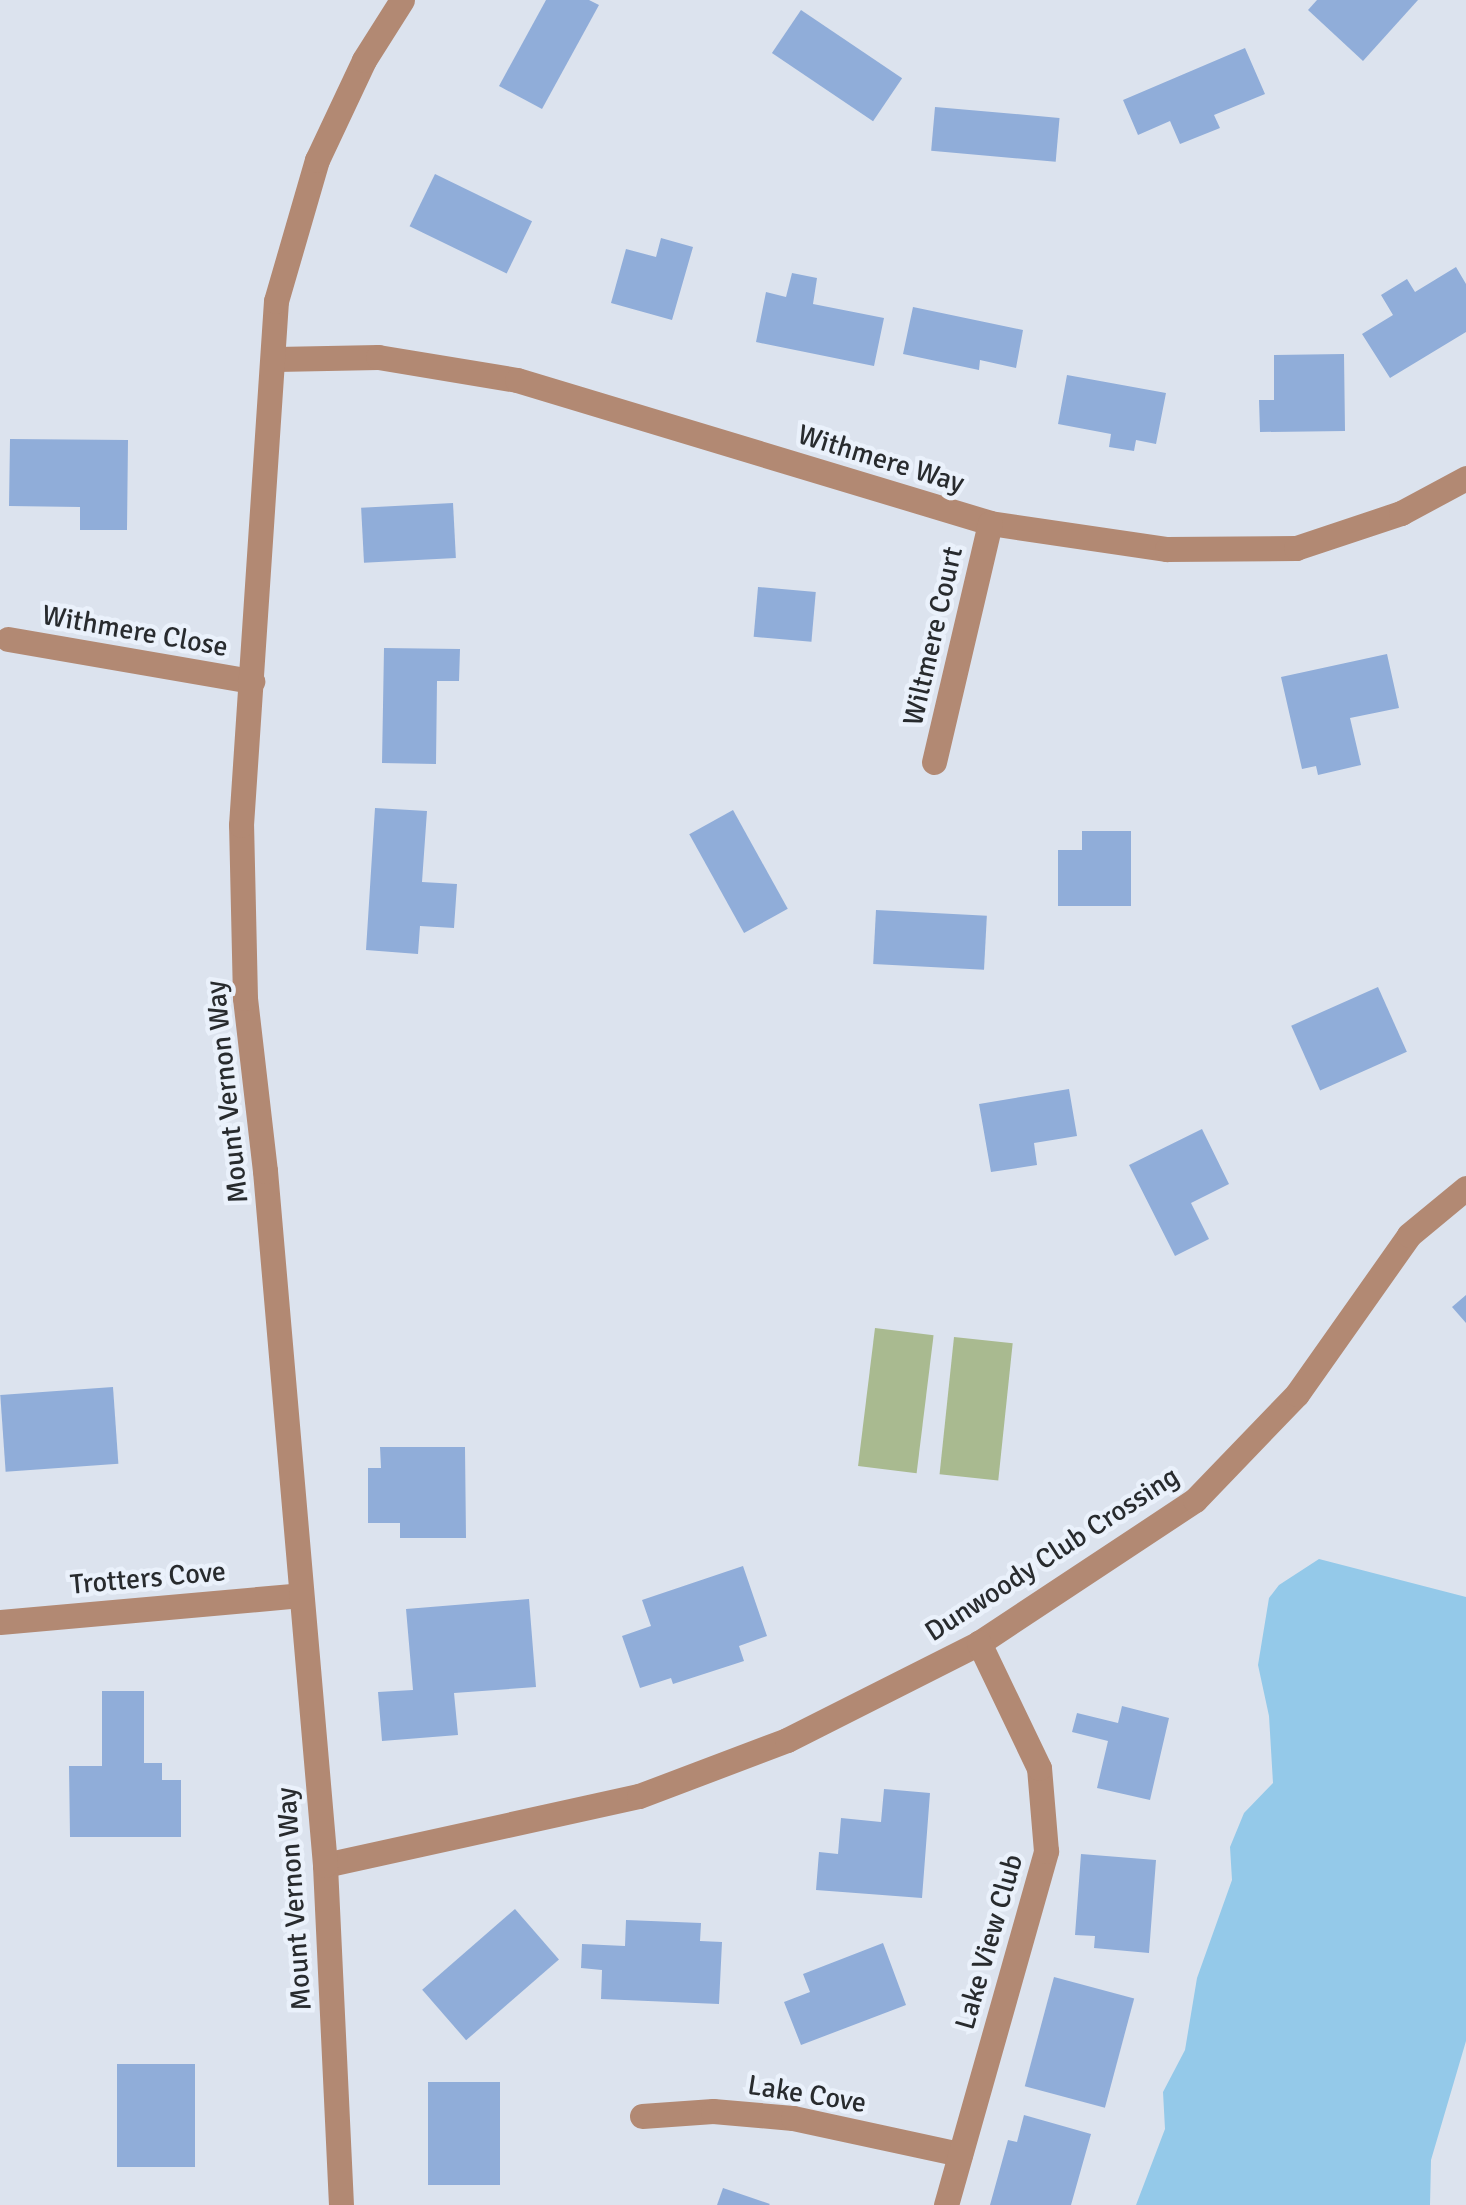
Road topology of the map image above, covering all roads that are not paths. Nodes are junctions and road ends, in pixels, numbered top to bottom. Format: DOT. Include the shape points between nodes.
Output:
graph roads {
  1 [pos="402,0"];
  2 [pos="276,359"];
  3 [pos="1466,478"];
  4 [pos="990,523"];
  5 [pos="8,640"];
  6 [pos="252,681"];
  7 [pos="934,762"];
  8 [pos="1466,1188"];
  9 [pos="300,1595"];
  10 [pos="0,1622"];
  11 [pos="979,1643"];
  12 [pos="325,1865"];
  13 [pos="642,2116"];
  14 [pos="960,2154"];
  15 [pos="341,2205"];
  16 [pos="946,2205"];
  1 -- 2 [label="street, Mount Vernon Way" via="364,60 317,160 276,301"];
  2 -- 4 [label="street, Withmere Way" via="378,357 518,380"];
  2 -- 6 [label="street, Mount Vernon Way"];
  3 -- 4 [label="street, Withmere Way" via="1401,513 1296,548 1167,548"];
  4 -- 7 [label="street, Wiltmere Court"];
  5 -- 6 [label="street, Withmere Close"];
  6 -- 9 [label="street, Mount Vernon Way" via="241,825 246,998"];
  8 -- 11 [label="street, Dunwoody Club Crossing" via="1409,1235 1297,1394 1194,1500"];
  9 -- 10 [label="street, Trotters Cove"];
  9 -- 12 [label="street, Mount Vernon Way"];
  11 -- 12 [label="street, Dunwoody Club Crossing" via="787,1740 639,1796"];
  11 -- 14 [label="street, Lake View Club" via="1039,1768 1046,1851"];
  12 -- 15 [label="street, Mount Vernon Way"];
  13 -- 14 [label="street, Lake Cove" via="713,2111 793,2118"];
  14 -- 16 [label="street, Lake View Club"];
}
